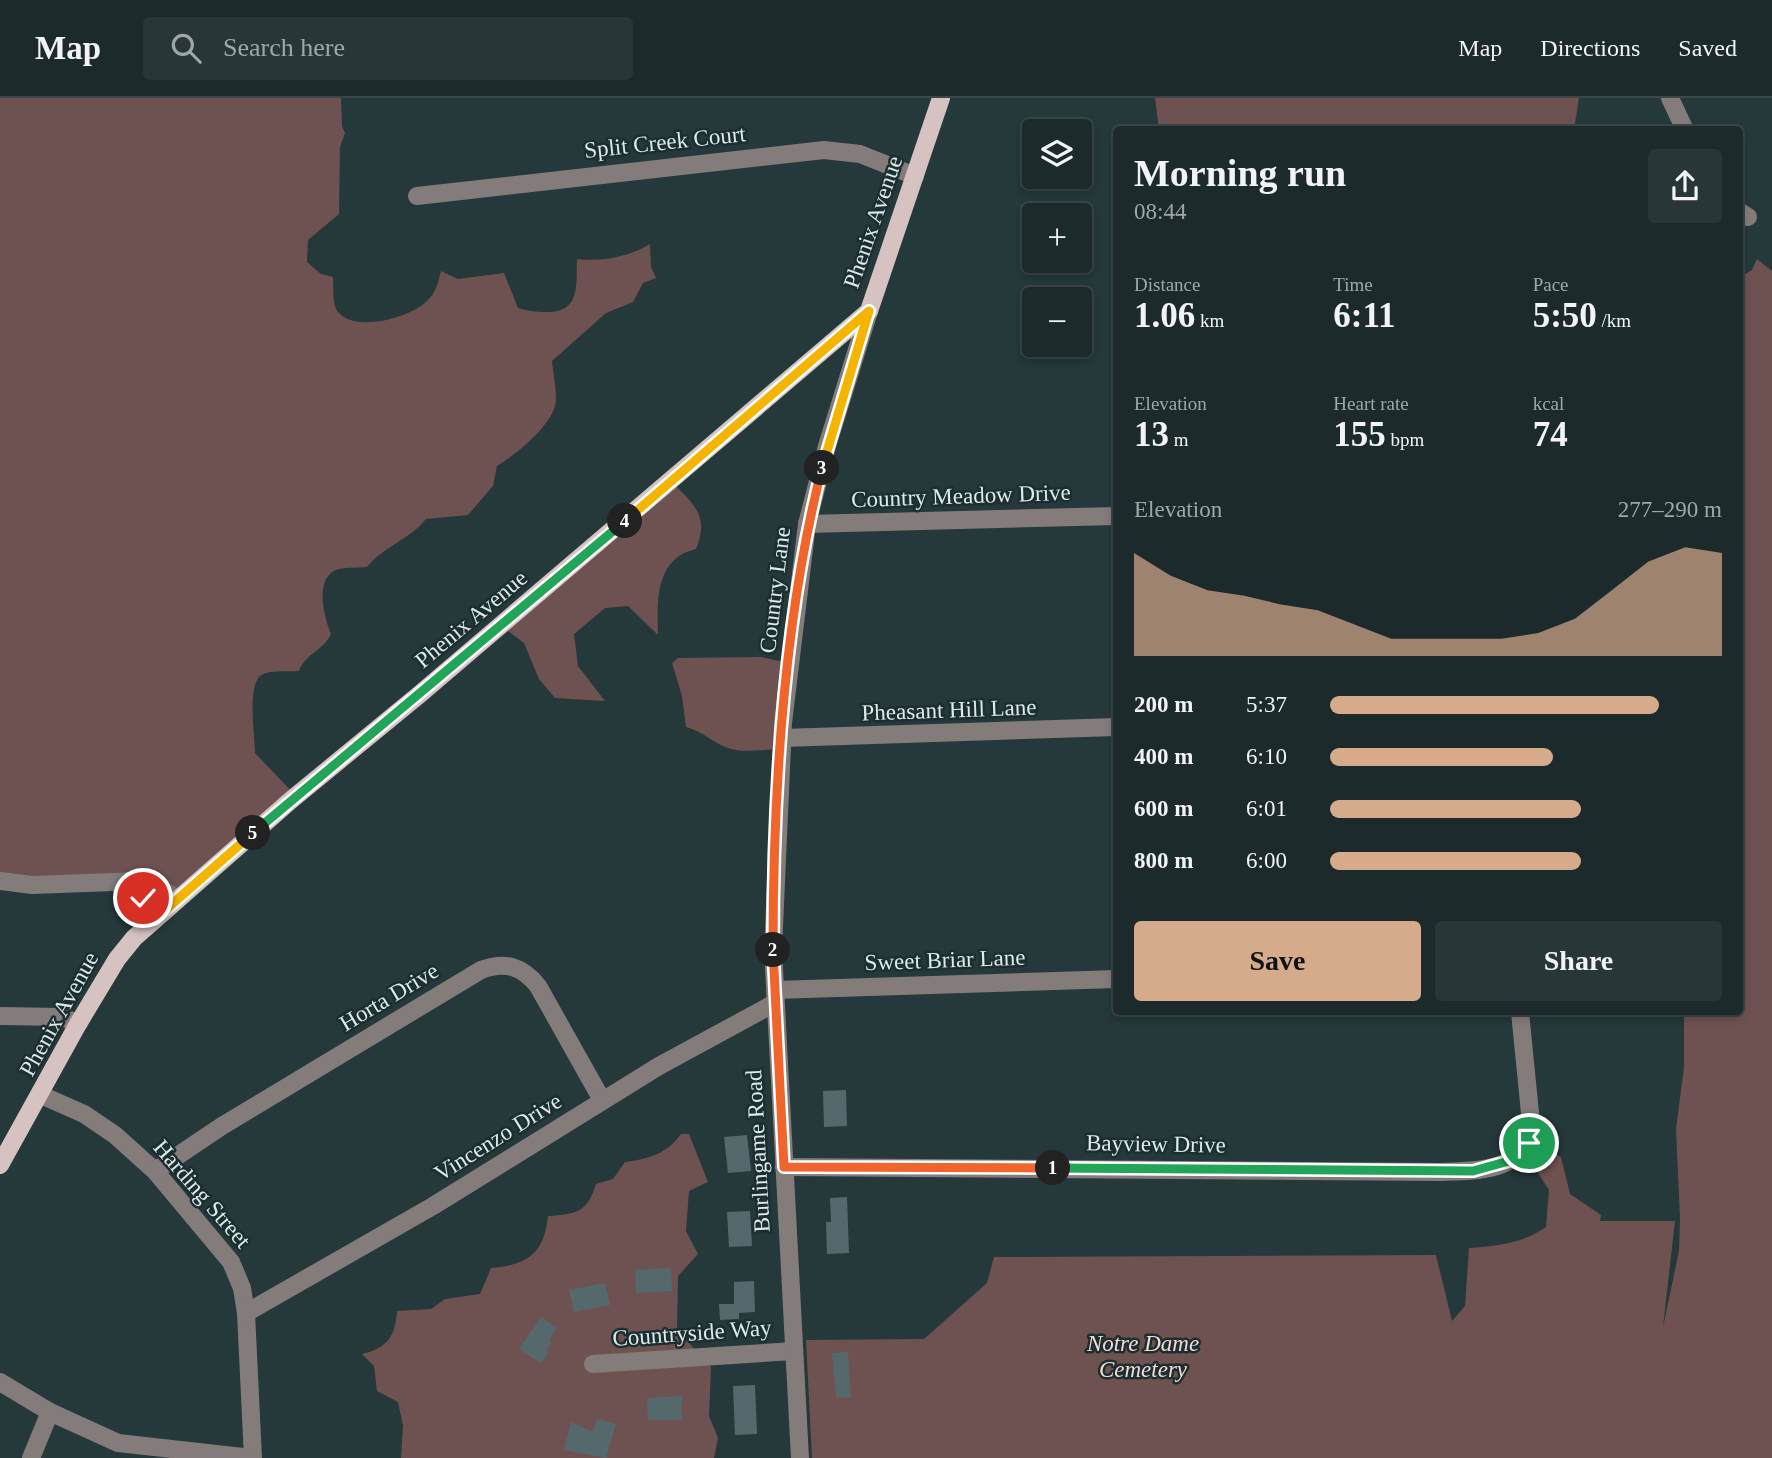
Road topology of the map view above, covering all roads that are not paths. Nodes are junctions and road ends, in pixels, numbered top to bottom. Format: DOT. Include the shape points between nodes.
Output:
graph roads {
  1 [pos="941,98"];
  2 [pos="1670,98"];
  3 [pos="1683,126"];
  4 [pos="915,176"];
  5 [pos="417,195"];
  6 [pos="869,311"];
  7 [pos="1113,516"];
  8 [pos="807,524"];
  9 [pos="1113,727"];
  10 [pos="783,738"];
  11 [pos="777,841"];
  12 [pos="0,881"];
  13 [pos="128,881"];
  14 [pos="177,899"];
  15 [pos="155,919"];
  16 [pos="1113,979"];
  17 [pos="775,996"];
  18 [pos="1520,1015"];
  19 [pos="0,1016"];
  20 [pos="78,1024"];
  21 [pos="41,1095"];
  22 [pos="603,1100"];
  23 [pos="0,1164"];
  24 [pos="784,1167"];
  25 [pos="155,1171"];
  26 [pos="246,1313"];
  27 [pos="794,1351"];
  28 [pos="593,1364"];
  29 [pos="0,1382"];
  30 [pos="50,1412"];
  31 [pos="31,1458"];
  32 [pos="252,1458"];
  33 [pos="800,1458"];
  1 -- 4 [label="main road, Phenix Avenue"];
  2 -- 3 [label="street"];
  4 -- 5 [label="street, Split Creek Court" via="860,154 824,150"];
  4 -- 6 [label="main road, Phenix Avenue"];
  6 -- 8 [label="street, Country Lane"];
  6 -- 14 [label="main road, Phenix Avenue"];
  7 -- 8 [label="street, Country Meadow Drive"];
  8 -- 10 [label="street, Country Lane"];
  9 -- 10 [label="street, Pheasant Hill Lane"];
  10 -- 11 [label="street, Country Lane"];
  11 -- 17 [label="street, Burlingame Road"];
  12 -- 13 [label="street" via="32,885"];
  13 -- 14 [label="street" via="153,884"];
  13 -- 15 [label="street"];
  14 -- 15 [label="main road, Phenix Avenue"];
  15 -- 20 [label="main road, Phenix Avenue" via="117,959"];
  16 -- 17 [label="street, Sweet Briar Lane"];
  17 -- 22 [label="street, Vincenzo Drive"];
  17 -- 24 [label="street, Burlingame Road"];
  18 -- 24 [label="street, Bayview Drive" via="1532,1133 1523,1151 1498,1167 1441,1172"];
  19 -- 20 [label="street" via="63,1017"];
  20 -- 21 [label="main road, Phenix Avenue"];
  21 -- 23 [label="main road, Phenix Avenue"];
  21 -- 25 [label="street, Harding Street" via="84,1114"];
  22 -- 25 [label="street, Horta Drive" via="538,986 525,971 494,965 222,1126"];
  22 -- 26 [label="street, Vincenzo Drive" via="433,1206"];
  24 -- 27 [label="street, Burlingame Road"];
  25 -- 26 [label="street, Harding Street" via="231,1262"];
  26 -- 32 [label="street, Harding Street"];
  27 -- 28 [label="street, Countryside Way"];
  27 -- 33 [label="street, Burlingame Road"];
  29 -- 30 [label="street"];
  30 -- 31 [label="street"];
  30 -- 32 [label="street" via="118,1443"];
}
